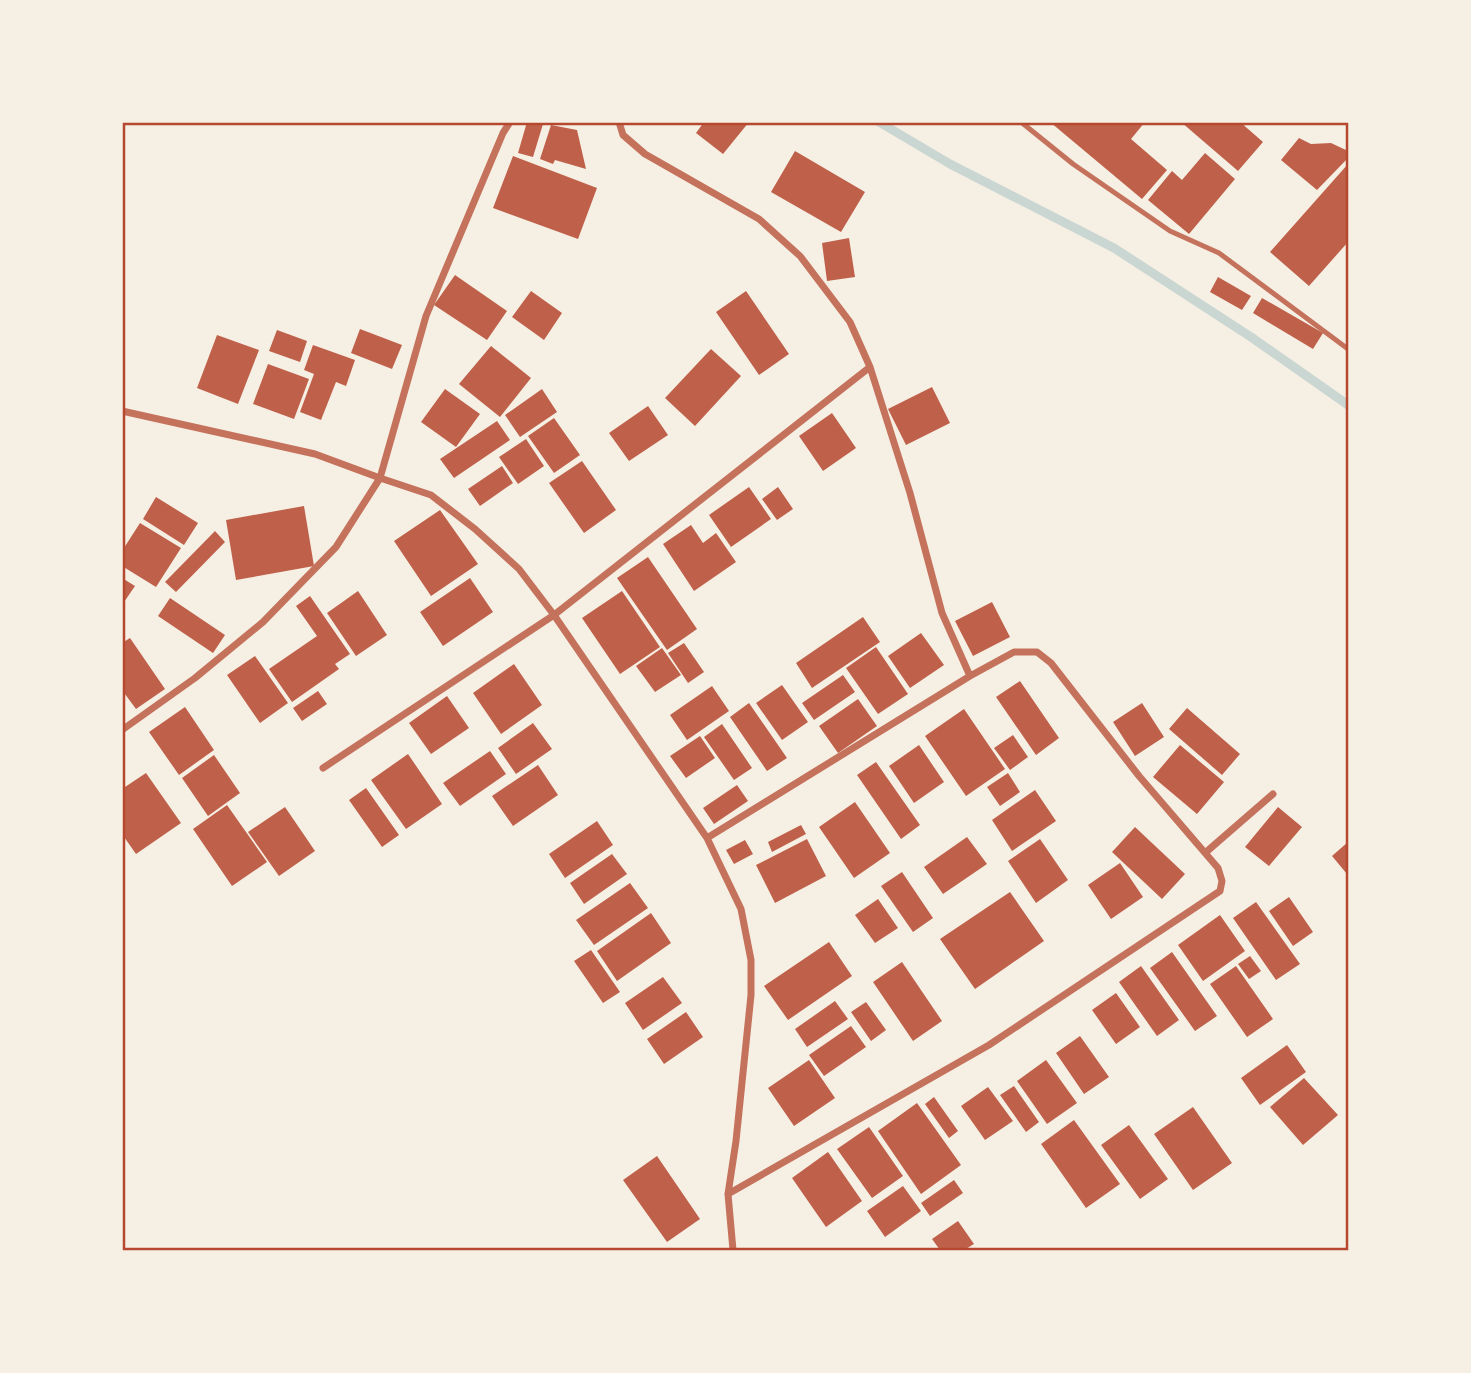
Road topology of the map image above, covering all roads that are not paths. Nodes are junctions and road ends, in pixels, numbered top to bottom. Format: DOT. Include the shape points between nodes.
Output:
graph roads {
  1 [pos="510,122"];
  2 [pos="619,122"];
  3 [pos="1021,122"];
  4 [pos="1349,349"];
  5 [pos="870,367"];
  6 [pos="122,411"];
  7 [pos="380,478"];
  8 [pos="554,615"];
  9 [pos="970,676"];
  10 [pos="122,730"];
  11 [pos="323,768"];
  12 [pos="1273,794"];
  13 [pos="708,838"];
  14 [pos="1205,853"];
  15 [pos="727,1194"];
  16 [pos="733,1251"];
  1 -- 7 [label="street" via="426,316"];
  2 -- 5 [label="street" via="623,135 645,154 759,219 800,256 850,322"];
  3 -- 4 [label="lane" via="1170,230 1219,253"];
  5 -- 8 [label="street"];
  5 -- 9 [label="street" via="942,612"];
  6 -- 7 [label="street" via="316,454"];
  7 -- 8 [label="street" via="431,495 475,529 519,569"];
  7 -- 10 [label="street" via="336,547 263,622"];
  8 -- 11 [label="street"];
  8 -- 13 [label="street"];
  9 -- 13 [label="street"];
  9 -- 14 [label="street" via="1014,652 1037,652 1051,663"];
  12 -- 14 [label="street"];
  13 -- 15 [label="street" via="741,909 751,960 751,995"];
  14 -- 15 [label="street" via="1218,868 1220,891 989,1045"];
  15 -- 16 [label="street"];
}
